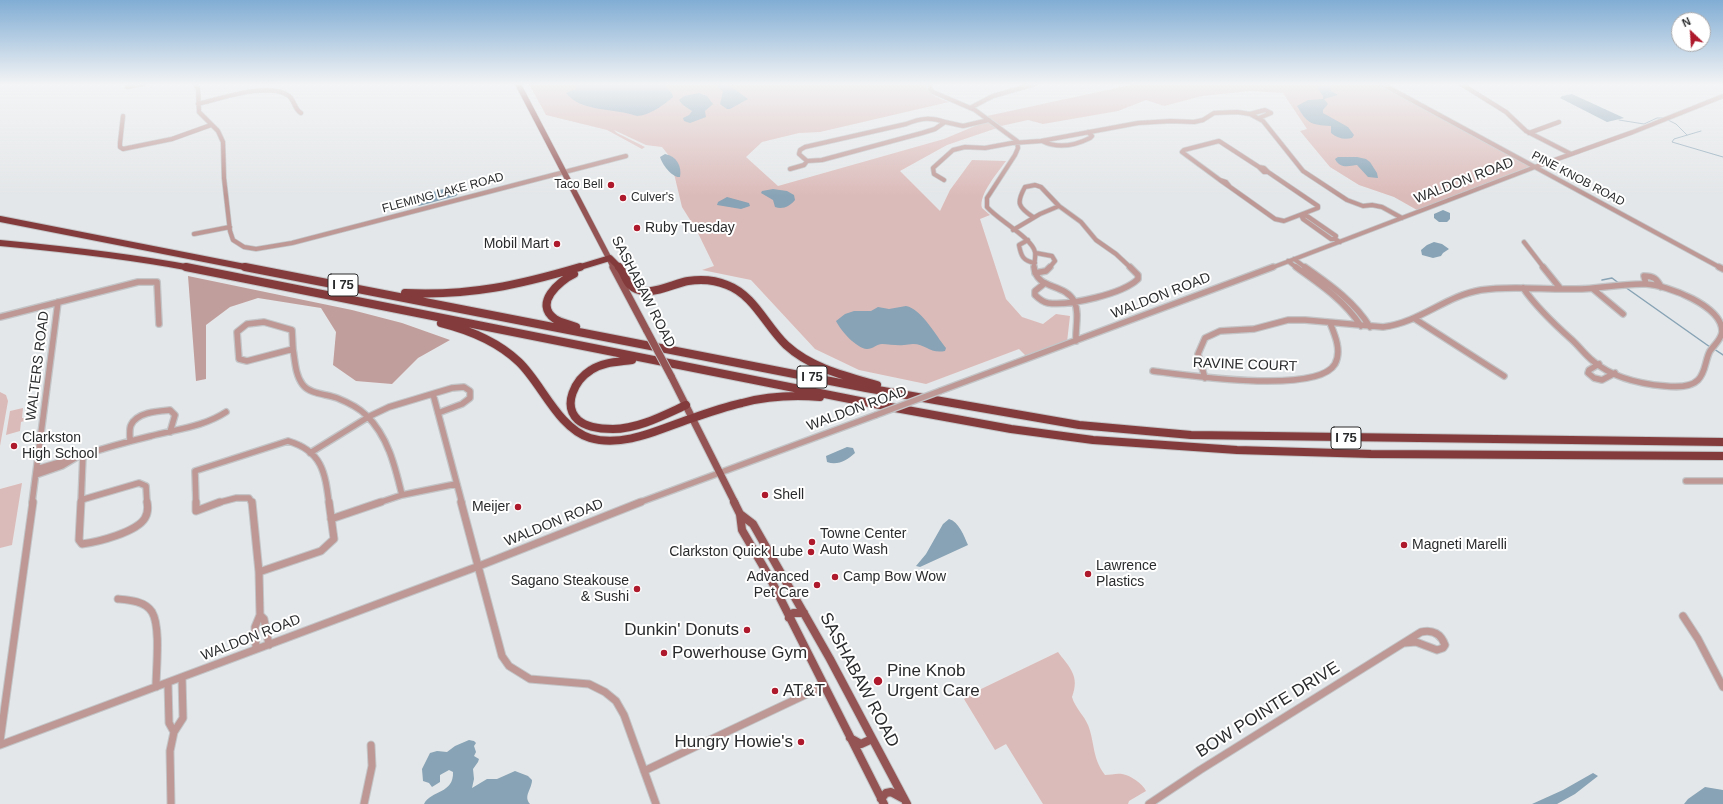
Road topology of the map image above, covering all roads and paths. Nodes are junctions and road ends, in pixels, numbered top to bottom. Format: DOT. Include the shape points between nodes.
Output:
graph roads {
  1 [pos="122,122"];
  2 [pos="208,122"];
  3 [pos="538,122"];
  4 [pos="911,122"];
  5 [pos="946,122"];
  6 [pos="980,122"];
  7 [pos="992,122"];
  8 [pos="1163,122"];
  9 [pos="1183,122"];
  10 [pos="1196,122"];
  11 [pos="1263,122"];
  12 [pos="1451,122"];
  13 [pos="1517,122"];
  14 [pos="1559,122"];
  15 [pos="1659,122"];
  16 [pos="211,125"];
  17 [pos="1088,132"];
  18 [pos="1530,133"];
  19 [pos="1042,141"];
  20 [pos="1017,143"];
  21 [pos="1571,154"];
  22 [pos="626,156"];
  23 [pos="807,161"];
  24 [pos="1535,167"];
  25 [pos="790,169"];
  26 [pos="565,172"];
  27 [pos="944,180"];
  28 [pos="1059,206"];
  29 [pos="1301,215"];
  30 [pos="1033,217"];
  31 [pos="1402,218"];
  32 [pos="0,219"];
  33 [pos="230,227"];
  34 [pos="1013,230"];
  35 [pos="194,234"];
  36 [pos="1028,240"];
  37 [pos="1340,242"];
  38 [pos="1524,242"];
  39 [pos="0,243"];
  40 [pos="1036,253"];
  41 [pos="1294,259"];
  42 [pos="611,260"];
  43 [pos="1288,261"];
  44 [pos="1036,263"];
  45 [pos="1723,269"];
  46 [pos="1035,272"];
  47 [pos="1045,282"];
  48 [pos="1646,284"];
  49 [pos="345,285"];
  50 [pos="1331,287"];
  51 [pos="1661,287"];
  52 [pos="1523,288"];
  53 [pos="1560,288"];
  54 [pos="1593,288"];
  55 [pos="1325,289"];
  56 [pos="1074,301"];
  57 [pos="58,302"];
  58 [pos="388,308"];
  59 [pos="1623,314"];
  60 [pos="0,316"];
  61 [pos="1415,319"];
  62 [pos="1330,322"];
  63 [pos="159,324"];
  64 [pos="1722,325"];
  65 [pos="1361,326"];
  66 [pos="1370,326"];
  67 [pos="601,336"];
  68 [pos="1076,341"];
  69 [pos="294,349"];
  70 [pos="653,360"];
  71 [pos="1599,364"];
  72 [pos="1153,371"];
  73 [pos="1615,373"];
  74 [pos="1504,376"];
  75 [pos="1206,378"];
  76 [pos="433,394"];
  77 [pos="907,394"];
  78 [pos="686,405"];
  79 [pos="883,406"];
  80 [pos="226,412"];
  81 [pos="438,413"];
  82 [pos="370,416"];
  83 [pos="693,418"];
  84 [pos="170,432"];
  85 [pos="130,441"];
  86 [pos="1723,442"];
  87 [pos="310,454"];
  88 [pos="80,456"];
  89 [pos="1723,456"];
  90 [pos="37,472"];
  91 [pos="719,473"];
  92 [pos="1686,481"];
  93 [pos="1723,481"];
  94 [pos="456,484"];
  95 [pos="402,495"];
  96 [pos="81,500"];
  97 [pos="740,514"];
  98 [pos="331,519"];
  99 [pos="764,544"];
  100 [pos="753,549"];
  101 [pos="480,566"];
  102 [pos="259,572"];
  103 [pos="118,599"];
  104 [pos="804,614"];
  105 [pos="260,615"];
  106 [pos="1683,616"];
  107 [pos="790,618"];
  108 [pos="1404,643"];
  109 [pos="269,645"];
  110 [pos="256,649"];
  111 [pos="182,678"];
  112 [pos="168,683"];
  113 [pos="824,686"];
  114 [pos="156,687"];
  115 [pos="1723,687"];
  116 [pos="174,732"];
  117 [pos="850,738"];
  118 [pos="872,739"];
  119 [pos="0,741"];
  120 [pos="0,744"];
  121 [pos="371,745"];
  122 [pos="644,771"];
  123 [pos="882,801"];
  124 [pos="906,802"];
  125 [pos="171,804"];
  126 [pos="364,804"];
  127 [pos="656,804"];
  128 [pos="1149,804"];
  1 -- 16 [label="street" via="120,147 123,149 172,139"];
  2 -- 16 [label="street"];
  3 -- 26 [label="main road, SASHABAW ROAD"];
  4 -- 23 [label="street" via="805,147 799,154"];
  5 -- 6 [label="street" via="963,126"];
  5 -- 23 [label="street" via="922,133 822,160"];
  7 -- 20 [label="street"];
  8 -- 17 [label="street" via="1138,123"];
  9 -- 10 [label="street"];
  11 -- 31 [label="street" via="1309,175 1353,203 1382,207"];
  12 -- 24 [label="street, PINE KNOB ROAD"];
  13 -- 18 [label="street"];
  14 -- 18 [label="street"];
  15 -- 21 [label="street, WALDON ROAD"];
  16 -- 33 [label="street" via="218,131 223,142"];
  17 -- 19 [label="street"];
  17 -- 19 [label="street" via="1092,136 1090,138 1074,144 1052,145"];
  18 -- 21 [label="street"];
  19 -- 20 [label="street"];
  20 -- 27 [label="street" via="953,150 933,168 934,174"];
  20 -- 34 [label="street" via="1015,155 986,202 989,210"];
  21 -- 24 [label="street, WALDON ROAD"];
  22 -- 26 [label="street, FLEMING LAKE ROAD"];
  23 -- 25 [label="street" via="804,165"];
  24 -- 31 [label="street, WALDON ROAD"];
  24 -- 45 [label="street, PINE KNOB ROAD"];
  26 -- 33 [label="street, FLEMING LAKE ROAD" via="265,248 244,247 233,240"];
  26 -- 42 [label="main road, SASHABAW ROAD"];
  28 -- 30 [label="street"];
  28 -- 30 [label="street" via="1041,187 1027,186 1020,195 1018,204"];
  28 -- 56 [label="street" via="1081,222 1096,240 1116,254 1138,275 1132,286 1103,296"];
  29 -- 29 [label="street" via="1315,210 1318,206 1264,168 1219,141 1182,152 1275,219 1284,221"];
  29 -- 37 [label="street" via="1307,216 1336,236 1335,239"];
  30 -- 34 [label="street"];
  31 -- 37 [label="street, WALDON ROAD"];
  32 -- 49 [label="highway, I 75"];
  33 -- 35 [label="street"];
  34 -- 36 [label="street"];
  36 -- 40 [label="street"];
  36 -- 44 [label="street" via="1019,245 1021,256 1028,262"];
  37 -- 41 [label="street, WALDON ROAD"];
  38 -- 53 [label="street"];
  39 -- 58 [label="highway, I 75" via="116,254"];
  40 -- 44 [label="street"];
  40 -- 46 [label="street" via="1052,256 1055,261 1046,271"];
  41 -- 43 [label="street, WALDON ROAD"];
  41 -- 50 [label="street"];
  42 -- 49 [label="highway" via="525,284 470,293 426,294"];
  42 -- 67 [label="highway" via="565,277 552,289 547,304 555,318"];
  42 -- 77 [label="highway" via="620,268 628,284 640,290 655,290 699,280 731,286 745,296 786,345 808,362 844,376"];
  42 -- 78 [label="main road, SASHABAW ROAD, bridge"];
  43 -- 55 [label="street"];
  43 -- 68 [label="street, WALDON ROAD"];
  44 -- 46 [label="street"];
  46 -- 47 [label="street" via="1039,279"];
  47 -- 56 [label="street"];
  47 -- 56 [label="street" via="1035,291 1034,295 1039,299 1046,303"];
  48 -- 51 [label="street"];
  48 -- 51 [label="street" via="1644,276 1649,276 1657,279"];
  48 -- 54 [label="street"];
  49 -- 67 [label="highway, I 75"];
  50 -- 55 [label="street"];
  50 -- 66 [label="street" via="1364,315"];
  51 -- 64 [label="street" via="1700,304"];
  52 -- 53 [label="street"];
  52 -- 61 [label="street" via="1480,290 1463,295"];
  52 -- 71 [label="street" via="1548,320"];
  53 -- 54 [label="street"];
  54 -- 59 [label="street"];
  55 -- 65 [label="street" via="1356,316"];
  56 -- 68 [label="street"];
  57 -- 60 [label="street"];
  57 -- 63 [label="street" via="138,282 157,282"];
  57 -- 90 [label="street, WALTERS ROAD"];
  58 -- 70 [label="highway, I 75"];
  58 -- 83 [label="highway" via="461,328 498,345 523,366 572,428 588,437 610,441 629,439"];
  61 -- 66 [label="street" via="1395,326"];
  61 -- 74 [label="street"];
  62 -- 65 [label="street"];
  62 -- 75 [label="street" via="1288,320 1254,329 1213,333 1205,338 1198,354"];
  62 -- 75 [label="street, RAVINE COURT" via="1339,351 1335,366 1326,374 1314,378 1278,381"];
  64 -- 73 [label="street" via="1718,342 1710,350 1697,381 1674,387 1656,386"];
  65 -- 66 [label="street"];
  67 -- 77 [label="highway, I 75"];
  68 -- 91 [label="street, WALDON ROAD, bridge"];
  69 -- 69 [label="street" via="292,330 283,327 256,322 246,324 236,332 239,359 261,359"];
  69 -- 82 [label="street" via="298,378 304,386 345,400"];
  70 -- 78 [label="highway" via="610,362 584,375 574,385 570,396 570,406 575,415 590,426 614,429 631,426"];
  70 -- 79 [label="highway, I 75"];
  71 -- 73 [label="street"];
  71 -- 73 [label="street" via="1589,370 1588,373 1594,378 1602,380"];
  72 -- 75 [label="street, RAVINE COURT"];
  76 -- 81 [label="street"];
  76 -- 81 [label="street" via="464,387 470,391 470,398 462,404"];
  76 -- 82 [label="street"];
  77 -- 86 [label="highway, I 75" via="1079,424 1191,435"];
  78 -- 83 [label="main road, SASHABAW ROAD"];
  79 -- 83 [label="highway" via="828,398 789,396 739,403"];
  79 -- 89 [label="highway, I 75" via="1004,428 1193,448 1371,454"];
  80 -- 84 [label="street" via="205,424"];
  81 -- 94 [label="street"];
  82 -- 87 [label="street"];
  82 -- 95 [label="street" via="387,440"];
  83 -- 91 [label="main road, SASHABAW ROAD"];
  84 -- 85 [label="street"];
  84 -- 85 [label="street" via="175,415 170,410 163,410 135,419 130,425"];
  85 -- 88 [label="street"];
  87 -- 98 [label="street" via="319,461 326,476"];
  87 -- 102 [label="street" via="302,445 288,441 195,471 196,511 239,497 252,500"];
  88 -- 90 [label="street" via="62,466"];
  88 -- 96 [label="street"];
  90 -- 119 [label="street, WALTERS ROAD"];
  91 -- 97 [label="main road, SASHABAW ROAD"];
  91 -- 101 [label="street, WALDON ROAD"];
  92 -- 93 [label="street"];
  94 -- 95 [label="street"];
  94 -- 101 [label="street"];
  95 -- 98 [label="street"];
  96 -- 96 [label="street" via="78,540 82,544 134,528 141,523 147,513 146,486 139,483"];
  97 -- 99 [label="main road, SASHABAW ROAD" via="753,524"];
  97 -- 100 [label="main road, SASHABAW ROAD" via="742,530"];
  98 -- 102 [label="street" via="334,538 328,545 313,554"];
  99 -- 100 [label="main road"];
  99 -- 104 [label="main road, SASHABAW ROAD"];
  100 -- 107 [label="main road, SASHABAW ROAD"];
  101 -- 109 [label="street, WALDON ROAD"];
  101 -- 122 [label="street" via="497,640 502,656 509,666 530,679 589,684 605,692 622,710"];
  102 -- 105 [label="street"];
  103 -- 114 [label="street" via="138,602 152,612 156,629"];
  104 -- 107 [label="main road" via="795,612"];
  104 -- 118 [label="main road, SASHABAW ROAD"];
  105 -- 109 [label="street" via="264,619"];
  105 -- 110 [label="street" via="256,621"];
  106 -- 115 [label="street"];
  107 -- 113 [label="main road, SASHABAW ROAD"];
  108 -- 108 [label="street, BOW POINTE DRIVE" via="1413,641 1434,650 1440,650 1445,645 1444,639 1433,630 1421,632"];
  108 -- 128 [label="street, BOW POINTE DRIVE"];
  109 -- 110 [label="street, WALDON ROAD"];
  110 -- 111 [label="street, WALDON ROAD"];
  111 -- 112 [label="street, WALDON ROAD"];
  111 -- 116 [label="street" via="183,718"];
  112 -- 114 [label="street, WALDON ROAD"];
  112 -- 116 [label="street" via="169,723"];
  113 -- 117 [label="main road, SASHABAW ROAD"];
  113 -- 122 [label="street"];
  114 -- 120 [label="street, WALDON ROAD"];
  116 -- 125 [label="street" via="170,751"];
  117 -- 118 [label="main road" via="861,744"];
  117 -- 123 [label="main road, SASHABAW ROAD"];
  118 -- 124 [label="main road, SASHABAW ROAD"];
  121 -- 126 [label="street" via="368,792"];
  122 -- 127 [label="street"];
  123 -- 124 [label="main road" via="885,793 891,791"];
}
